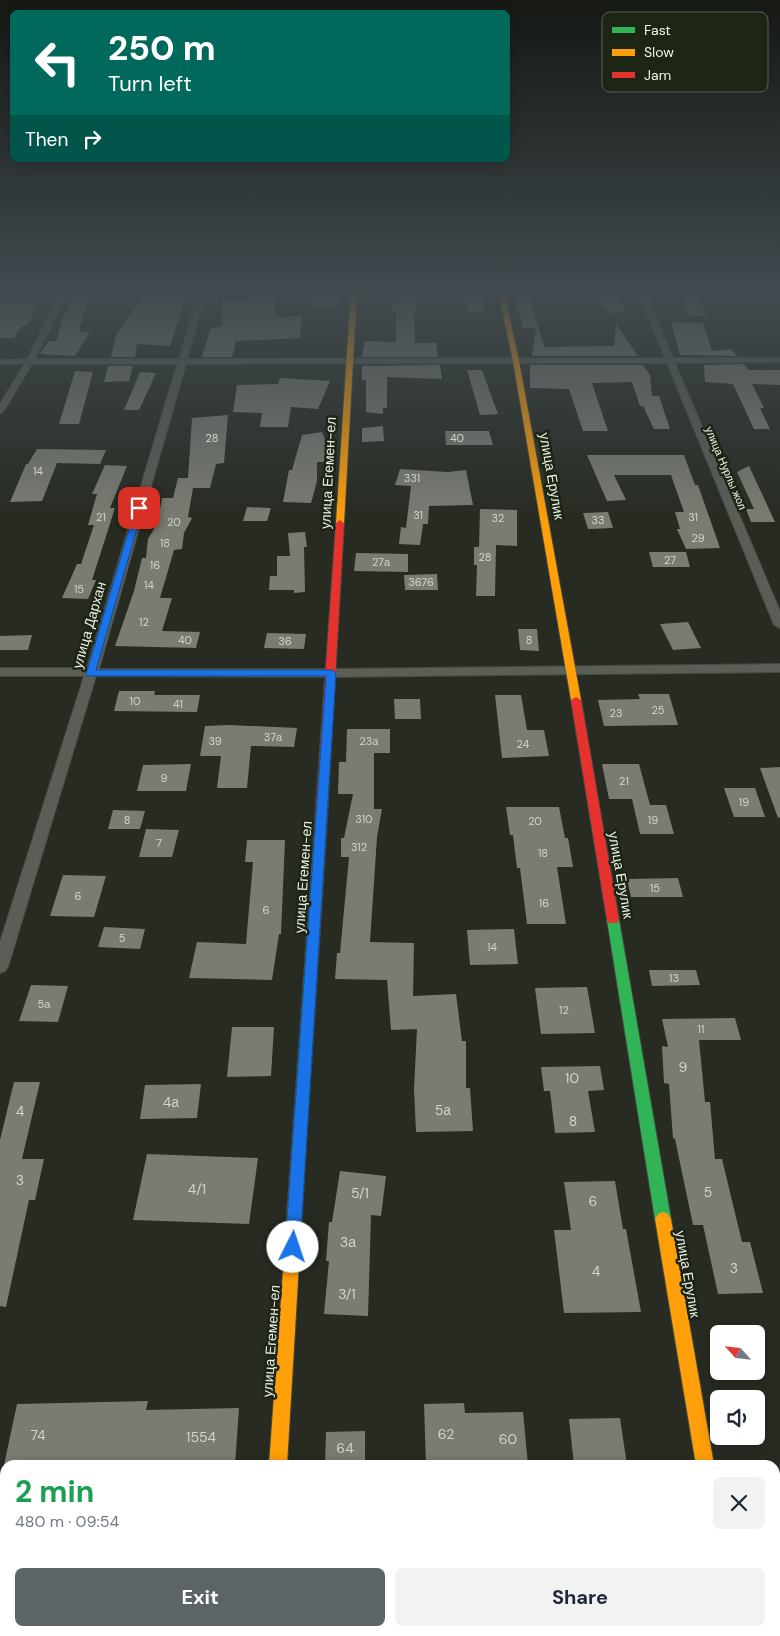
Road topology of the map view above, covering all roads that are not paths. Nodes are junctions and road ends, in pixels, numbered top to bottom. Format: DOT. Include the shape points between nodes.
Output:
graph roads {
  1 [pos="27,367"];
  2 [pos="180,367"];
  3 [pos="350,367"];
  4 [pos="517,367"];
  5 [pos="672,367"];
  6 [pos="0,411"];
  7 [pos="780,625"];
  8 [pos="780,668"];
  9 [pos="571,670"];
  10 [pos="0,672"];
  11 [pos="332,673"];
  12 [pos="91,674"];
  13 [pos="0,967"];
  14 [pos="278,1460"];
  15 [pos="704,1460"];
  1 -- 6 [label="street"];
  2 -- 12 [label="street, улица Дархан"];
  3 -- 11 [label="street, улица Егемен-ел"];
  4 -- 9 [label="street, улица Ерулик"];
  5 -- 7 [label="street, улица Нурлы жол"];
  8 -- 9 [label="street"];
  9 -- 11 [label="street"];
  9 -- 15 [label="street, улица Ерулик"];
  10 -- 12 [label="street"];
  11 -- 12 [label="street"];
  11 -- 14 [label="street, улица Егемен-ел"];
  12 -- 13 [label="street, улица Дархан"];
}
